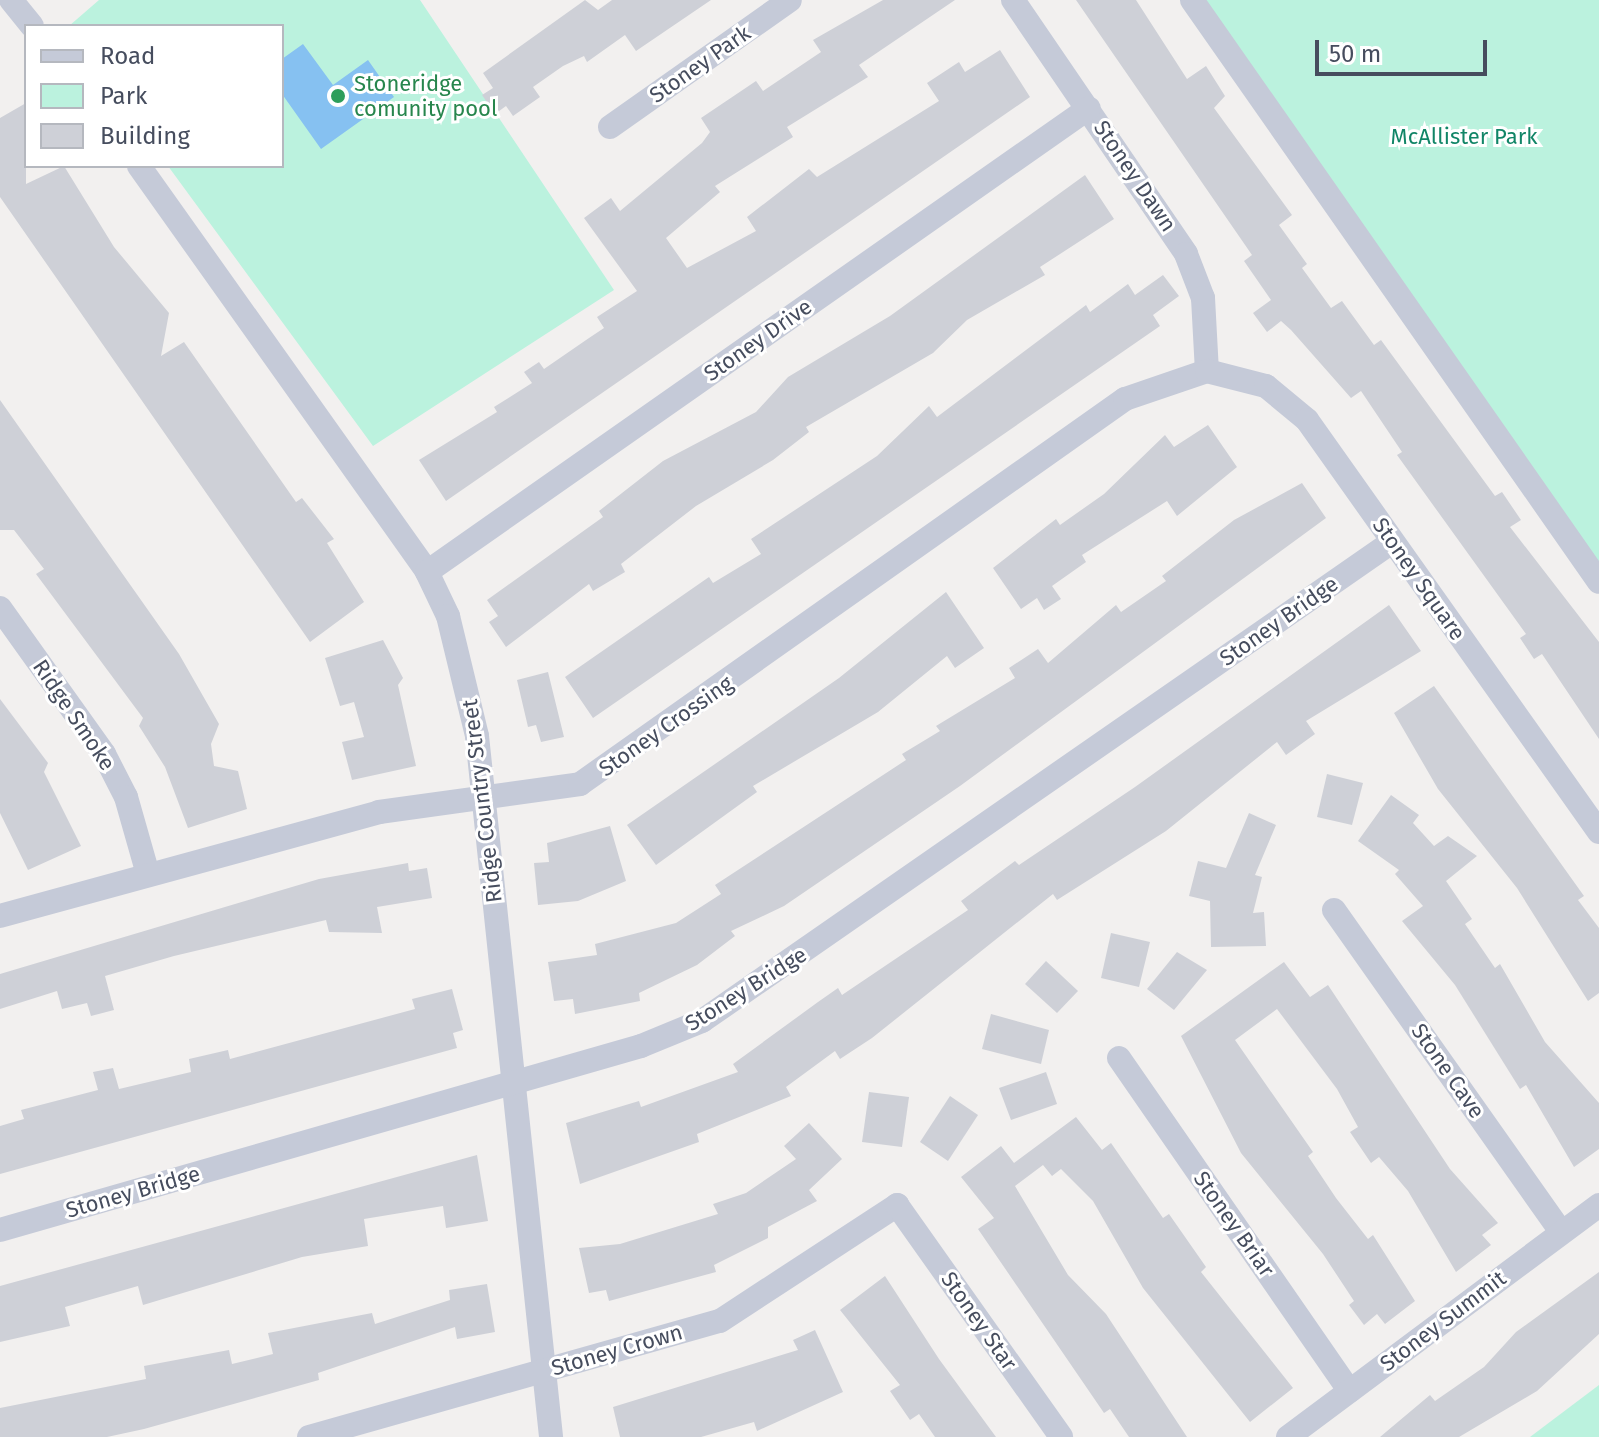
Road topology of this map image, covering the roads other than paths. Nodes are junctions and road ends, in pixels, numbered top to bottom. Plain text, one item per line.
1 (11, 0) edge
2 (790, 0) edge
3 (1013, 0) edge
4 (1192, 0) edge
5 (30, 24) edge
6 (1089, 108) junction
7 (610, 127) dead end
8 (140, 168) edge
9 (1207, 371) junction
10 (1392, 542) junction
11 (427, 572) junction
12 (1599, 582) edge
13 (0, 608) edge
14 (484, 800) junction
15 (1599, 832) edge
16 (148, 874) junction
17 (1334, 910) dead end
18 (0, 916) edge
19 (1119, 1058) dead end
20 (514, 1084) junction
21 (897, 1205) joint
22 (1599, 1205) edge
23 (0, 1230) edge
24 (1561, 1232) junction
25 (544, 1370) junction
26 (1350, 1391) junction
27 (309, 1437) edge
28 (551, 1437) edge
29 (1061, 1437) edge
30 (1288, 1437) edge

1 - 5 street
2 - 7 street, Stoney Park
3 - 6 street, Stoney Dawn
4 - 12 street
6 - 9 street, Stoney Dawn
6 - 11 street, Stoney Drive
8 - 11 street, Ridge Country Street
9 - 10 street, Stoney Square
9 - 14 street, Stoney Crossing
10 - 15 street, Stoney Square
10 - 20 street, Stoney Bridge
11 - 14 street, Ridge Country Street
13 - 16 street, Ridge Smoke
14 - 16 street, Stoney Crossing
14 - 20 street, Ridge Country Street
16 - 18 street, Stoney Crossing
17 - 24 street, Stone Cave
19 - 26 street, Stoney Briar
20 - 23 street, Stoney Bridge
20 - 25 street, Ridge Country Street
21 - 25 street, Stoney Crown
21 - 29 street, Stoney Star
22 - 24 street, Stoney Summit
24 - 26 street, Stoney Summit
25 - 27 street, Stoney Crown
25 - 28 street, Ridge Country Street
26 - 30 street, Stoney Summit

